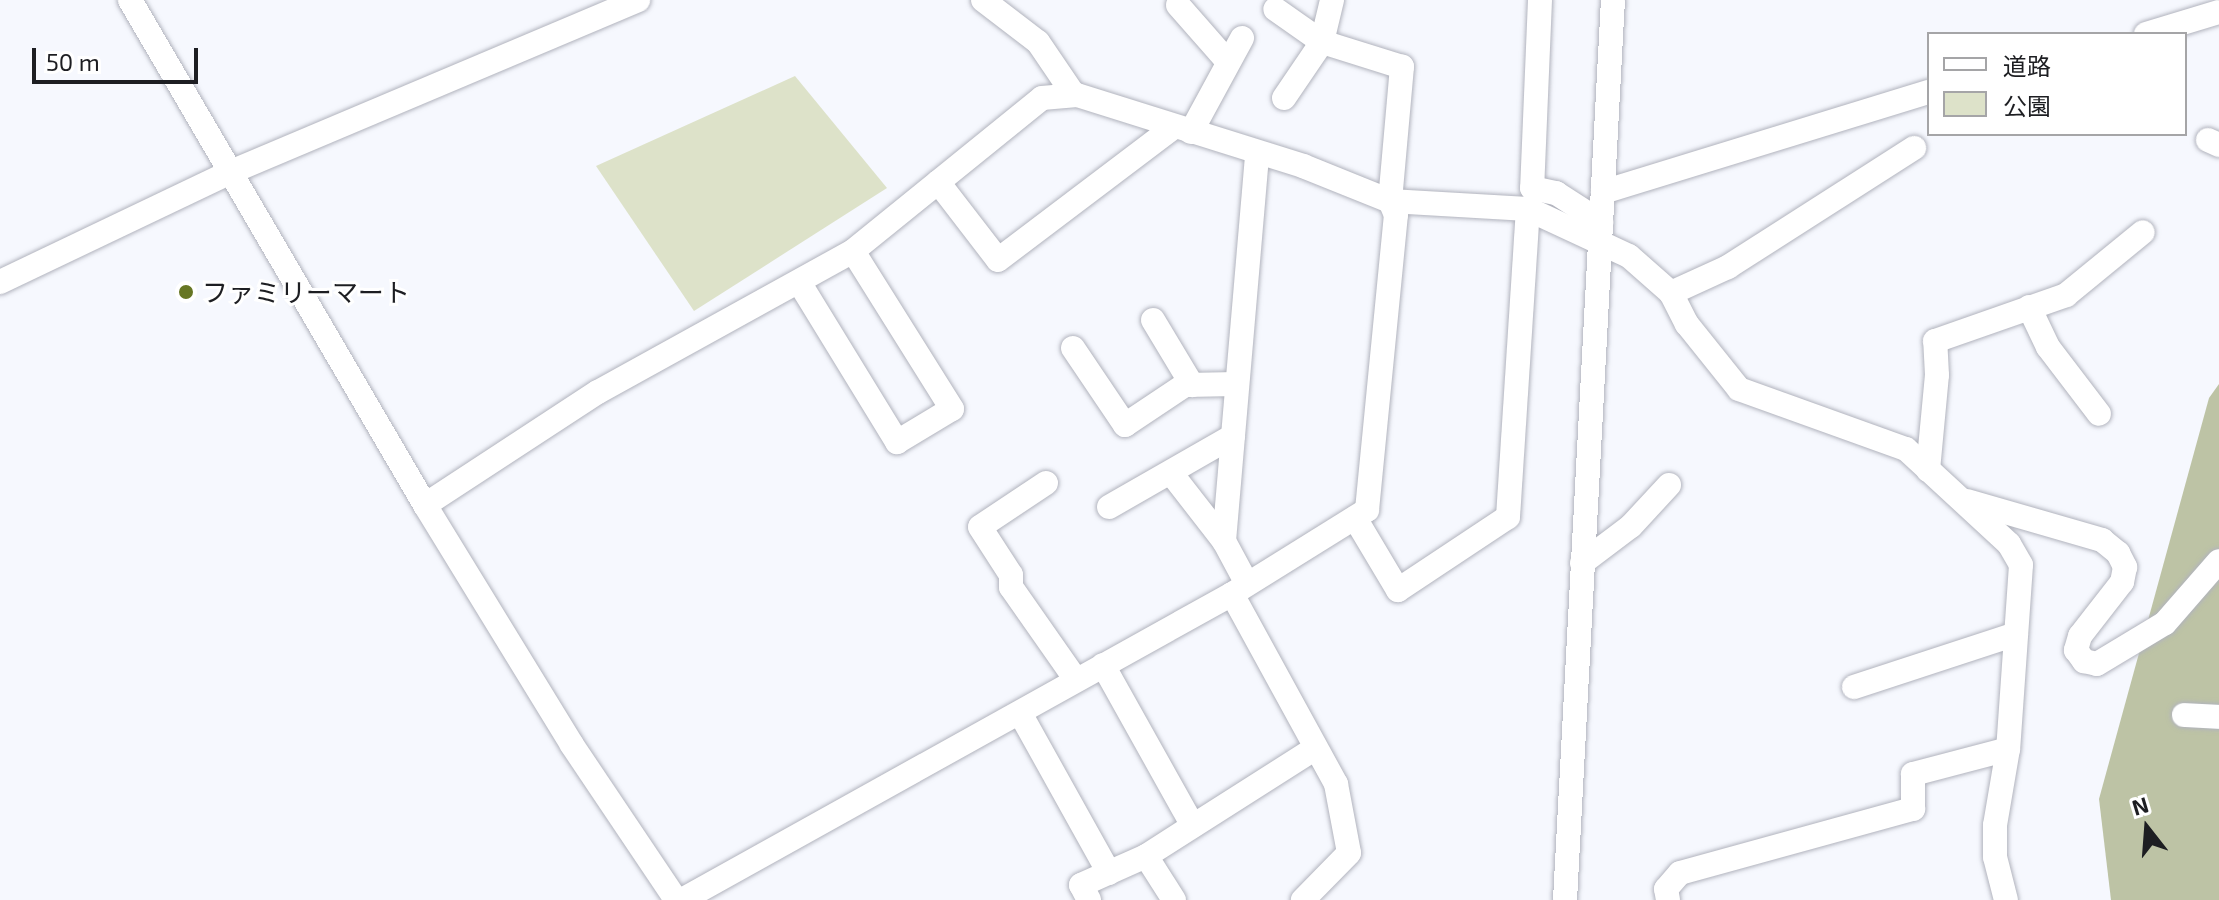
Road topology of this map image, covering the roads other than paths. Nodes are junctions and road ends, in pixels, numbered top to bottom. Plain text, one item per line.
1 (130, 0) edge
2 (638, 0) edge
3 (983, 0) edge
4 (1332, 0) edge
5 (1540, 0) edge
6 (1613, 0) edge
7 (1178, 5) dead end
8 (1275, 9) dead end
9 (2219, 12) edge
10 (2153, 32) edge
11 (1242, 38) dead end
12 (1322, 42) junction
13 (1228, 62) junction
14 (1927, 93) edge
15 (1074, 95) junction
16 (1284, 98) dead end
17 (1182, 130) junction
18 (1914, 148) dead end
19 (1257, 153) junction
20 (231, 172) junction
21 (938, 182) junction
22 (1603, 192) junction
23 (1390, 201) junction
24 (1528, 209) junction
25 (1601, 232) junction
26 (2143, 232) dead end
27 (853, 251) junction
28 (0, 282) edge
29 (799, 282) junction
30 (1671, 293) junction
31 (2029, 307) junction
32 (1153, 320) dead end
33 (1073, 348) dead end
34 (1237, 384) junction
35 (1192, 385) junction
36 (2099, 414) dead end
37 (1233, 436) junction
38 (1928, 470) junction
39 (1171, 473) junction
40 (1046, 483) dead end
41 (1669, 485) dead end
42 (1961, 499) junction
43 (425, 505) junction
44 (1109, 507) dead end
45 (1355, 518) junction
46 (1224, 541) junction
47 (2219, 561) edge
48 (1582, 563) junction
49 (1239, 588) junction
50 (2016, 634) junction
51 (1103, 665) junction
52 (1076, 680) junction
53 (1854, 687) dead end
54 (1020, 713) junction
55 (2184, 715) dead end
56 (2219, 717) edge
57 (1314, 749) junction
58 (2008, 749) junction
59 (1193, 826) junction
60 (1146, 856) junction
61 (1109, 873) junction
62 (676, 900) edge
63 (682, 900) edge
64 (1089, 900) edge
65 (1174, 900) edge
66 (1303, 900) edge
67 (1565, 900) edge
68 (1668, 900) edge
69 (2006, 900) edge

1 - 20 street
2 - 20 street
3 - 15 street
4 - 12 street
5 - 25 street
6 - 22 street
7 - 13 street
8 - 12 street
9 - 10 street
11 - 13 street
12 - 16 street
12 - 23 street
13 - 17 street
14 - 22 street
15 - 17 street
15 - 21 street
17 - 19 street
17 - 21 street
18 - 30 street
19 - 23 street
19 - 34 street
20 - 28 street
20 - 43 street
21 - 27 street
22 - 25 street
23 - 24 street
23 - 45 street
24 - 25 street
24 - 45 street
25 - 30 street
25 - 48 street
26 - 31 street
27 - 29 street
27 - 29 street
29 - 43 street
30 - 38 street
31 - 36 street
31 - 38 street
32 - 35 street
33 - 35 street
34 - 35 street
34 - 37 street
37 - 39 street
37 - 46 street
38 - 42 street
39 - 44 street
39 - 46 street
40 - 52 street
41 - 48 street
42 - 47 street
42 - 50 street
43 - 62 street
45 - 49 street
46 - 49 street
48 - 67 street
49 - 51 street
49 - 57 street
50 - 53 street
50 - 58 street
51 - 52 street
51 - 59 street
52 - 54 street
54 - 61 street
54 - 63 street
55 - 56 street
57 - 59 street
57 - 66 street
58 - 68 street
58 - 69 street
59 - 60 street
60 - 61 street
60 - 65 street
61 - 64 street

